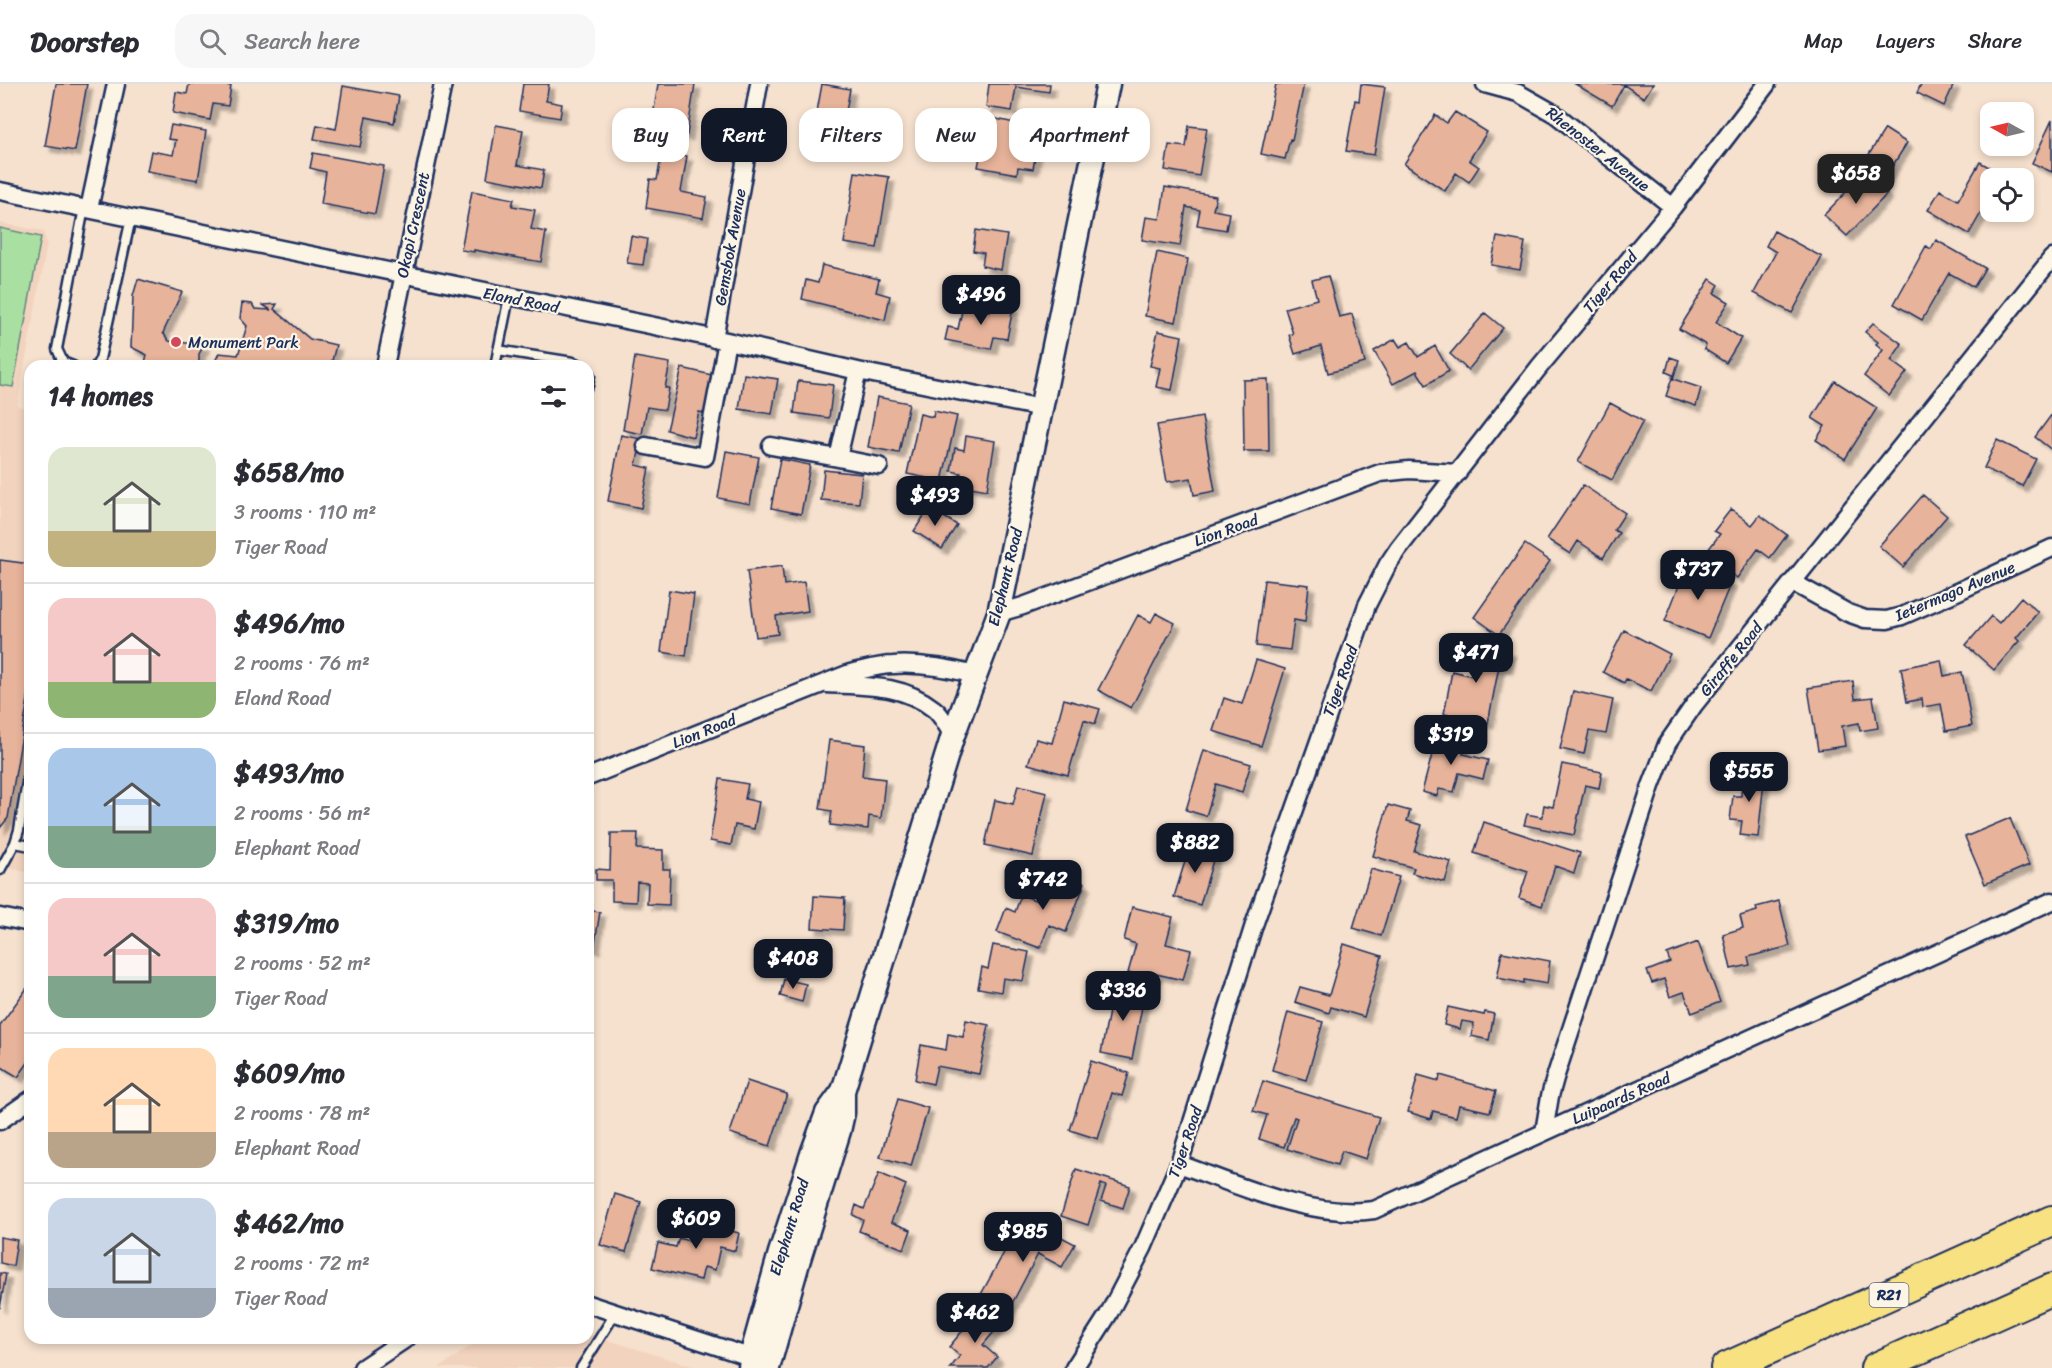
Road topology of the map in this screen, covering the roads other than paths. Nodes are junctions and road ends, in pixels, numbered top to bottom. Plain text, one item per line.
1 (117, 84) edge
2 (443, 84) edge
3 (759, 84) edge
4 (1108, 84) edge
5 (1485, 84) edge
6 (1767, 84) edge
7 (0, 191) edge
8 (1673, 207) junction
9 (86, 208) junction
10 (131, 218) junction
11 (2052, 258) edge
12 (403, 276) junction
13 (509, 297) junction
14 (721, 340) junction
15 (498, 350) junction
16 (62, 360) edge
17 (99, 360) edge
18 (386, 360) edge
19 (496, 360) edge
20 (560, 360) edge
21 (858, 371) junction
22 (1042, 408) junction
23 (646, 446) dead end
24 (771, 446) dead end
25 (838, 458) junction
26 (879, 466) dead end
27 (1458, 473) junction
28 (2052, 548) edge
29 (1792, 582) junction
30 (999, 613) junction
31 (975, 675) junction
32 (821, 684) junction
33 (953, 735) junction
34 (594, 775) edge
35 (24, 819) edge
36 (15, 843) junction
37 (24, 845) edge
38 (0, 870) edge
39 (2052, 901) edge
40 (0, 917) edge
41 (24, 922) edge
42 (24, 1105) edge
43 (0, 1121) edge
44 (1544, 1132) junction
45 (1179, 1164) junction
46 (2052, 1221) edge
47 (2052, 1289) edge
48 (594, 1306) edge
49 (616, 1312) junction
50 (398, 1344) edge
51 (759, 1364) edge
52 (362, 1368) edge
53 (581, 1368) edge
54 (1074, 1368) edge
55 (1725, 1368) edge
56 (1876, 1368) edge

1 - 9 street
2 - 12 street, Okapi Crescent
3 - 14 street, Gemsbok Avenue
4 - 22 street, Elephant Road
5 - 8 street, Rhenoster Avenue
6 - 8 street, Tiger Road
7 - 9 street, Eland Road
8 - 27 street, Tiger Road
9 - 10 street, Eland Road
9 - 16 lane
10 - 12 street, Eland Road
10 - 17 lane
11 - 29 street, Giraffe Road
12 - 13 street, Eland Road
12 - 18 street, Okapi Crescent
13 - 14 street, Eland Road
13 - 15 lane
14 - 21 street, Eland Road
14 - 23 street, Gemsbok Avenue
15 - 19 lane
15 - 20 lane
21 - 22 street, Eland Road
21 - 25 street
22 - 30 street, Elephant Road
24 - 25 street
25 - 26 street
27 - 30 street, Lion Road
27 - 45 street, Tiger Road
28 - 29 street, Ietermago Avenue
29 - 44 street, Giraffe Road
30 - 31 street, Elephant Road
31 - 32 street, Lion Road
31 - 33 street, Elephant Road
32 - 33 street, Lion Road
32 - 34 street, Lion Road
33 - 51 street, Elephant Road
35 - 36 lane
36 - 37 lane
36 - 38 lane
39 - 44 street, Luipaards Road
40 - 41 street
42 - 43 street
44 - 45 street, Luipaards Road
45 - 54 street, Tiger Road
46 - 55 highway, R21
47 - 56 highway
48 - 49 street
49 - 51 street
49 - 53 lane
50 - 52 street

